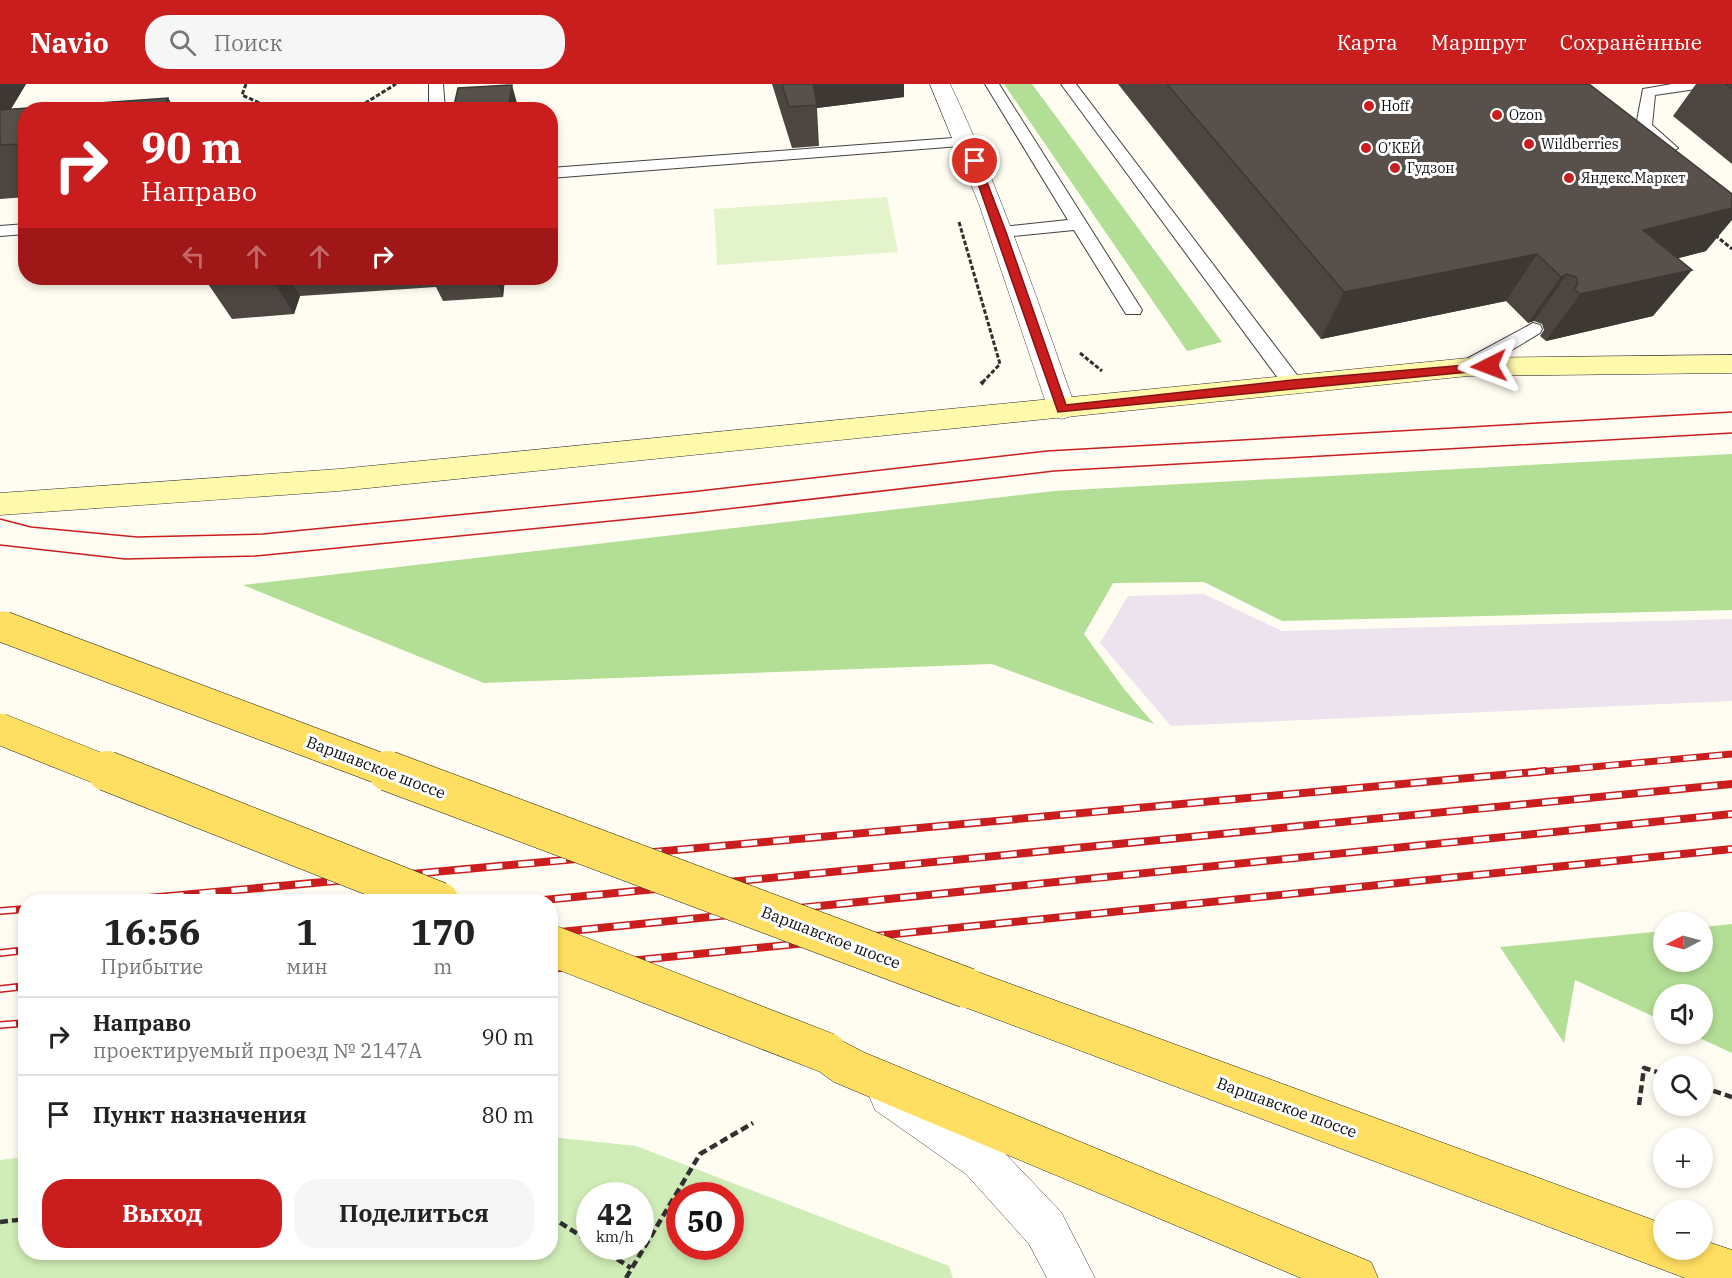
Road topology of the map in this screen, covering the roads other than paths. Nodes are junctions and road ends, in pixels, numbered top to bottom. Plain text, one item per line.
1 (436, 84) edge
2 (940, 84) edge
3 (992, 84) edge
4 (1068, 84) edge
5 (1702, 84) edge
6 (437, 102) edge
7 (967, 141) junction
8 (1679, 156) edge
9 (558, 172) edge
10 (1079, 224) junction
11 (18, 230) edge
12 (0, 231) edge
13 (1002, 232) junction
14 (1133, 310) dead end
15 (1533, 329) dead end
16 (1732, 364) edge
17 (1468, 367) junction
18 (1293, 384) junction
19 (1062, 409) junction
20 (0, 504) edge
21 (2, 626) edge
22 (0, 729) edge
23 (420, 894) edge
24 (558, 948) edge
25 (838, 1060) junction
26 (1653, 1243) edge
27 (1697, 1260) edge
28 (1732, 1273) edge
29 (1072, 1278) edge
30 (1355, 1278) edge

1 - 6 lane
2 - 7 street
3 - 10 lane
4 - 18 lane
5 - 8 lane
7 - 9 lane
7 - 13 street
10 - 13 lane
10 - 14 lane
11 - 12 lane
13 - 19 street
15 - 17 lane
16 - 17 main road
17 - 18 main road
18 - 19 main road
19 - 20 main road
21 - 26 main road, Варшавское шоссе, bridge
22 - 23 main road, bridge
24 - 25 main road, bridge
25 - 29 street
25 - 30 main road
27 - 28 main road

